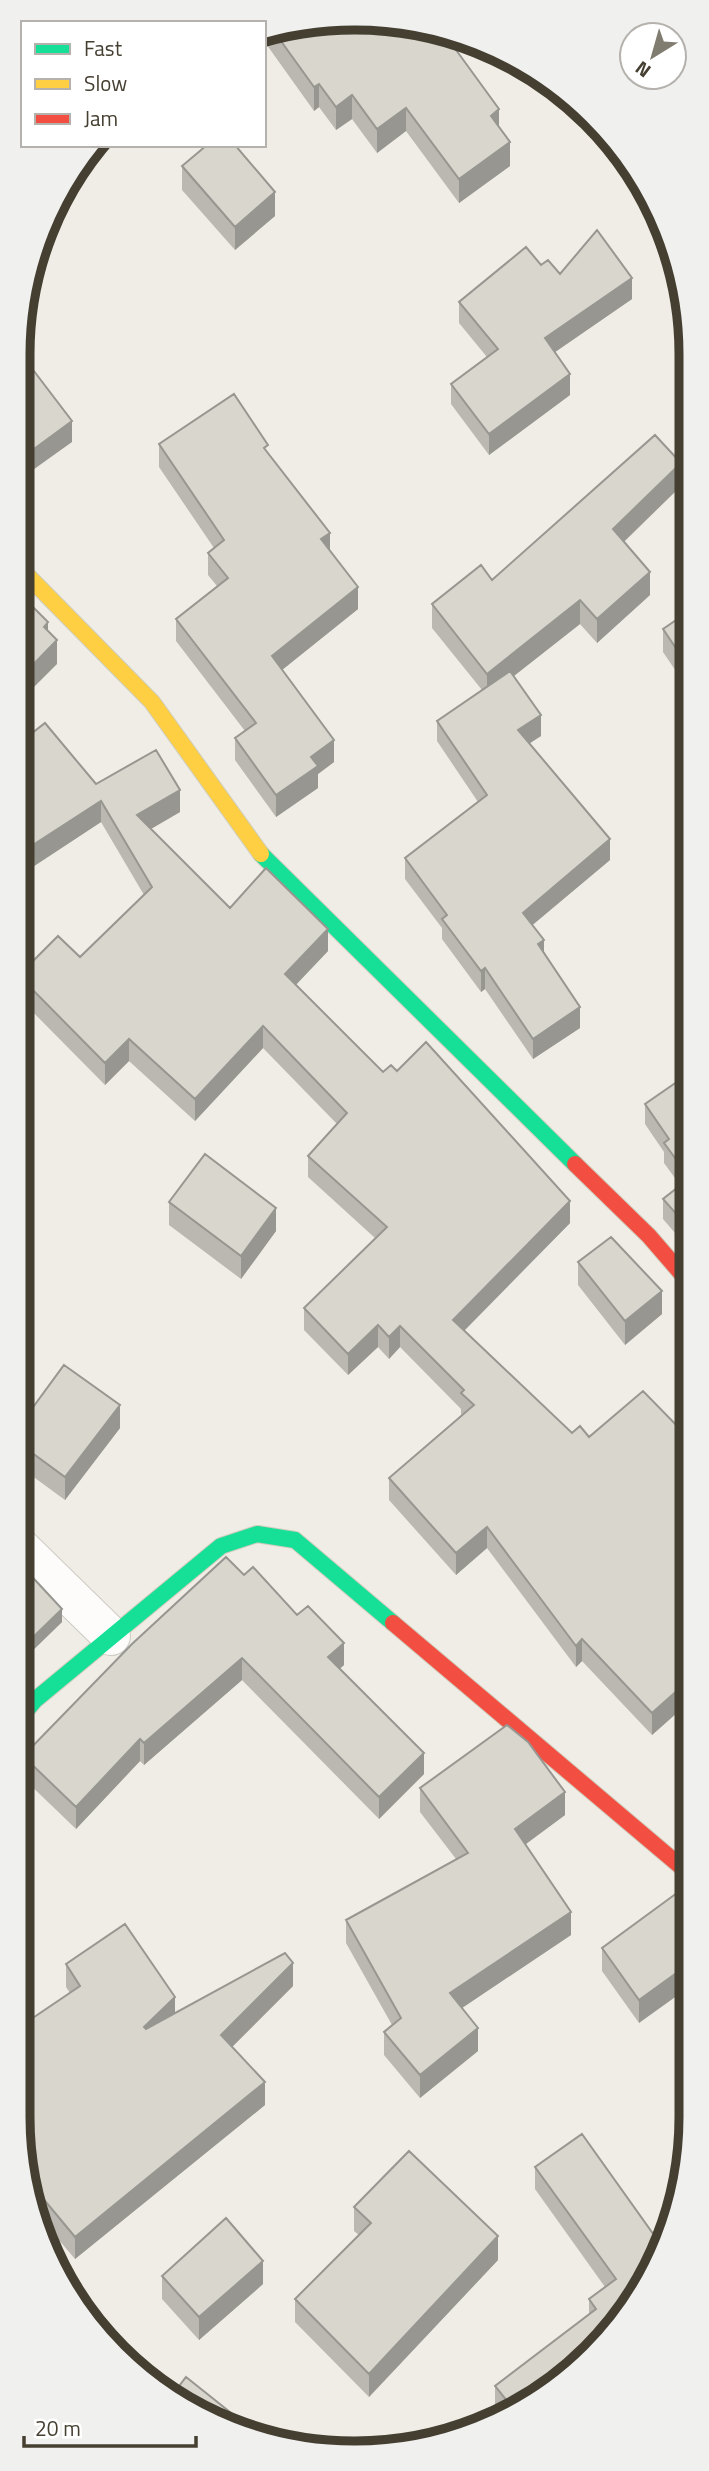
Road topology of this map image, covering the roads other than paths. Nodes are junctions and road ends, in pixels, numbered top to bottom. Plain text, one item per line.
1 (30, 578) edge
2 (679, 1271) edge
3 (30, 1557) edge
4 (111, 1636) junction
5 (30, 1706) edge
6 (679, 1865) edge

1 - 2 street
3 - 4 street
4 - 5 street
4 - 6 street

